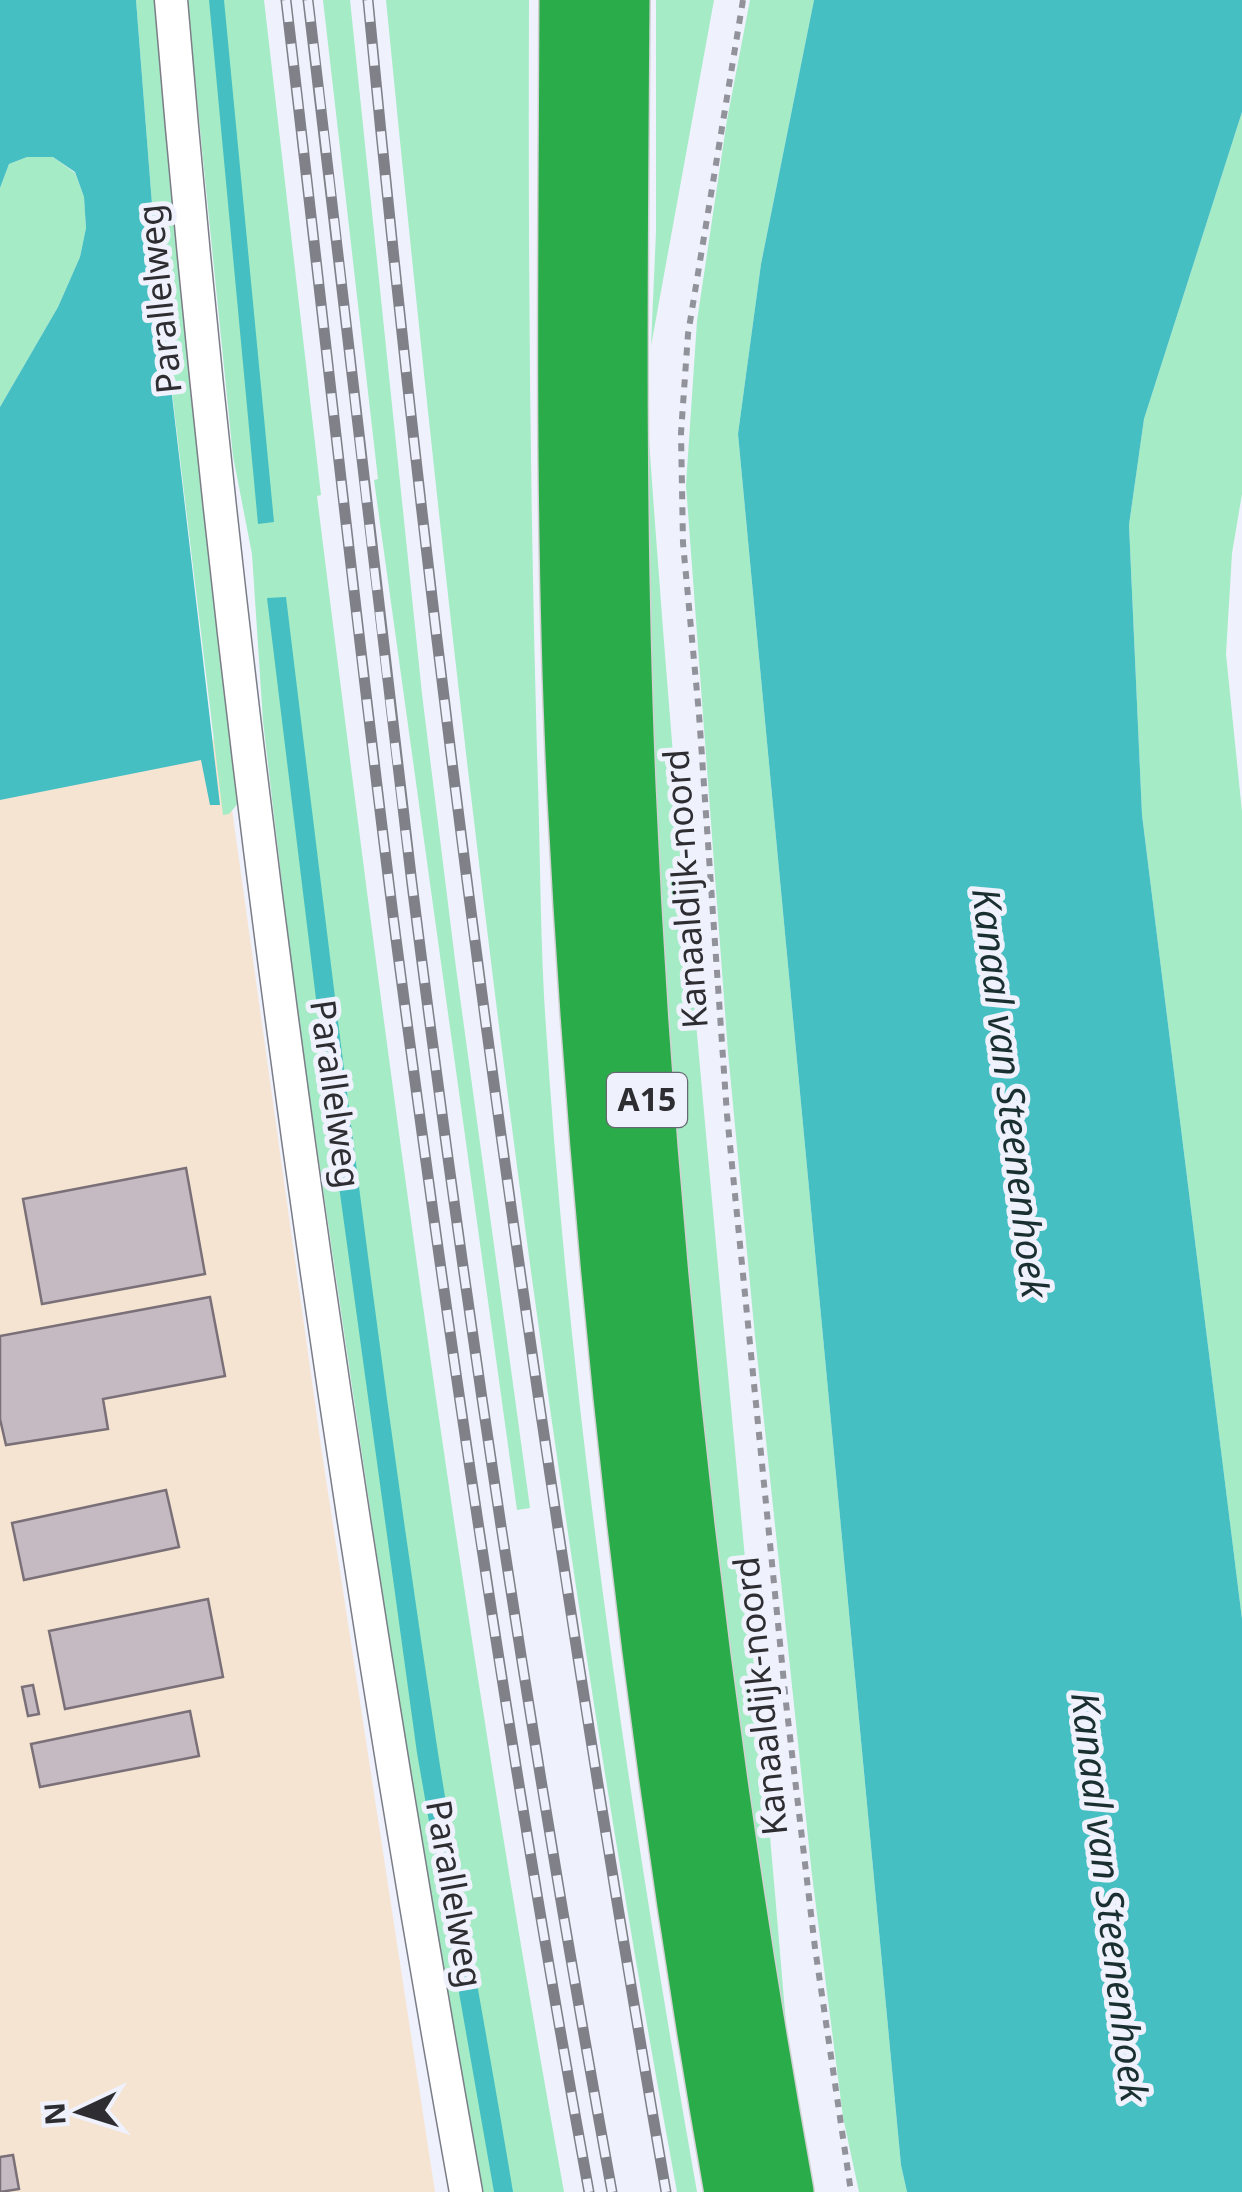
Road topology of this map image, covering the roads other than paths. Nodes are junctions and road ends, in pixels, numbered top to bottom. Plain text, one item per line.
1 (171, 0) edge
2 (568, 0) edge
3 (622, 0) edge
4 (466, 2192) edge
5 (732, 2192) edge
6 (786, 2192) edge

1 - 4 street, Parallelweg
2 - 5 highway, A15
3 - 6 highway, A15

